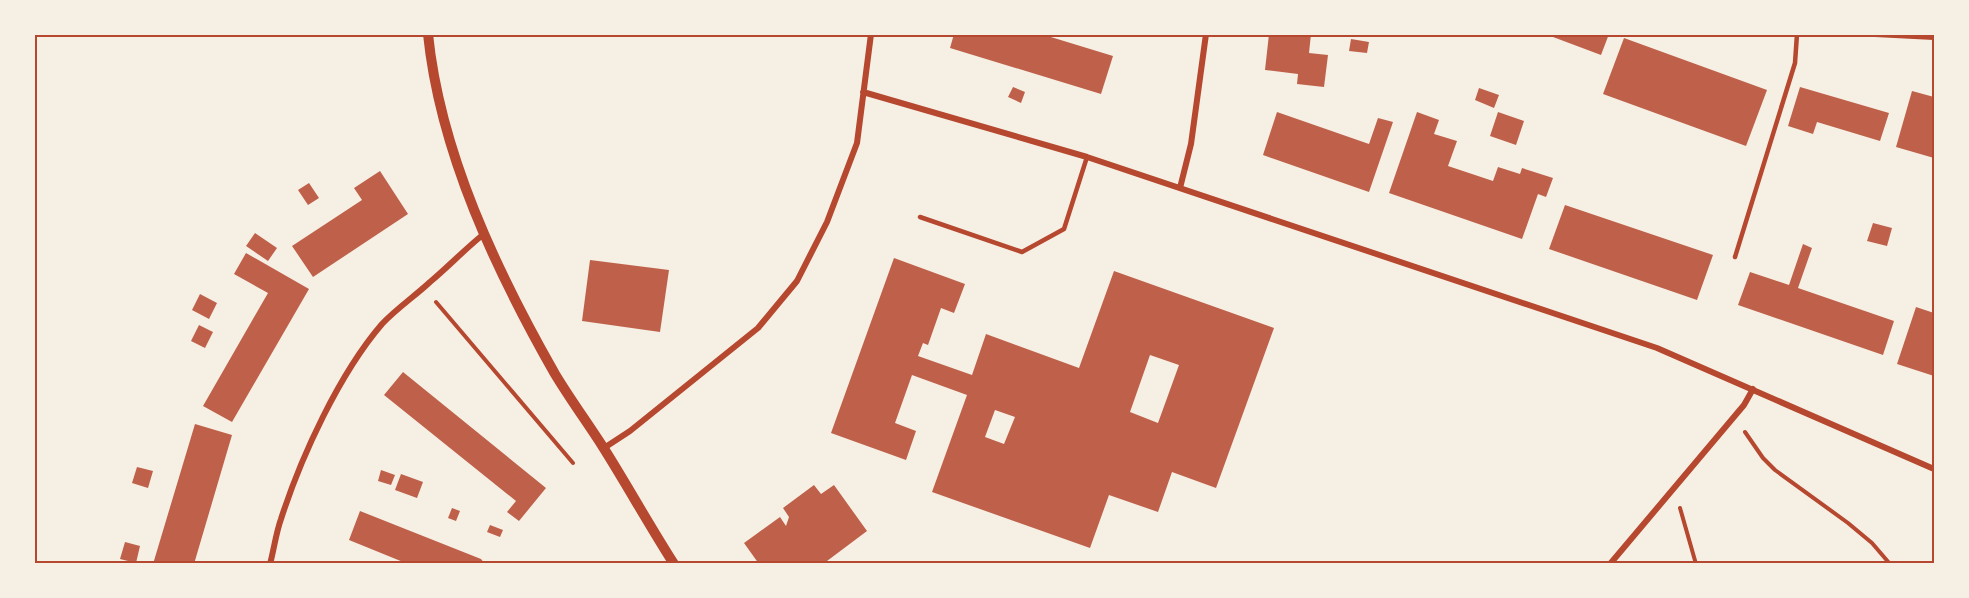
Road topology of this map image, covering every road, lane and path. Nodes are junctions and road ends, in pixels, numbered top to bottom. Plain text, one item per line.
1 (428, 34) edge
2 (871, 34) edge
3 (1206, 34) edge
4 (1797, 34) edge
5 (1875, 34) edge
6 (1935, 37) edge
7 (863, 92) junction
8 (1087, 157) junction
9 (1180, 188) junction
10 (920, 217) dead end
11 (486, 233) junction
12 (1735, 257) dead end
13 (424, 287) junction
14 (1753, 389) junction
15 (1735, 416) junction
16 (604, 448) junction
17 (573, 463) dead end
18 (1935, 469) edge
19 (1673, 488) junction
20 (270, 564) edge
21 (674, 564) edge
22 (1610, 564) edge
23 (1696, 564) edge
24 (1890, 564) edge

1 - 11 street
2 - 7 street
3 - 9 street
4 - 12 lane
5 - 6 street
7 - 8 street
7 - 16 street
8 - 9 street
8 - 10 lane
9 - 14 street
11 - 13 street
11 - 16 street
13 - 17 path
13 - 20 street
14 - 15 street
14 - 18 street
15 - 19 street
15 - 24 path
16 - 21 street
19 - 22 street
19 - 23 path

